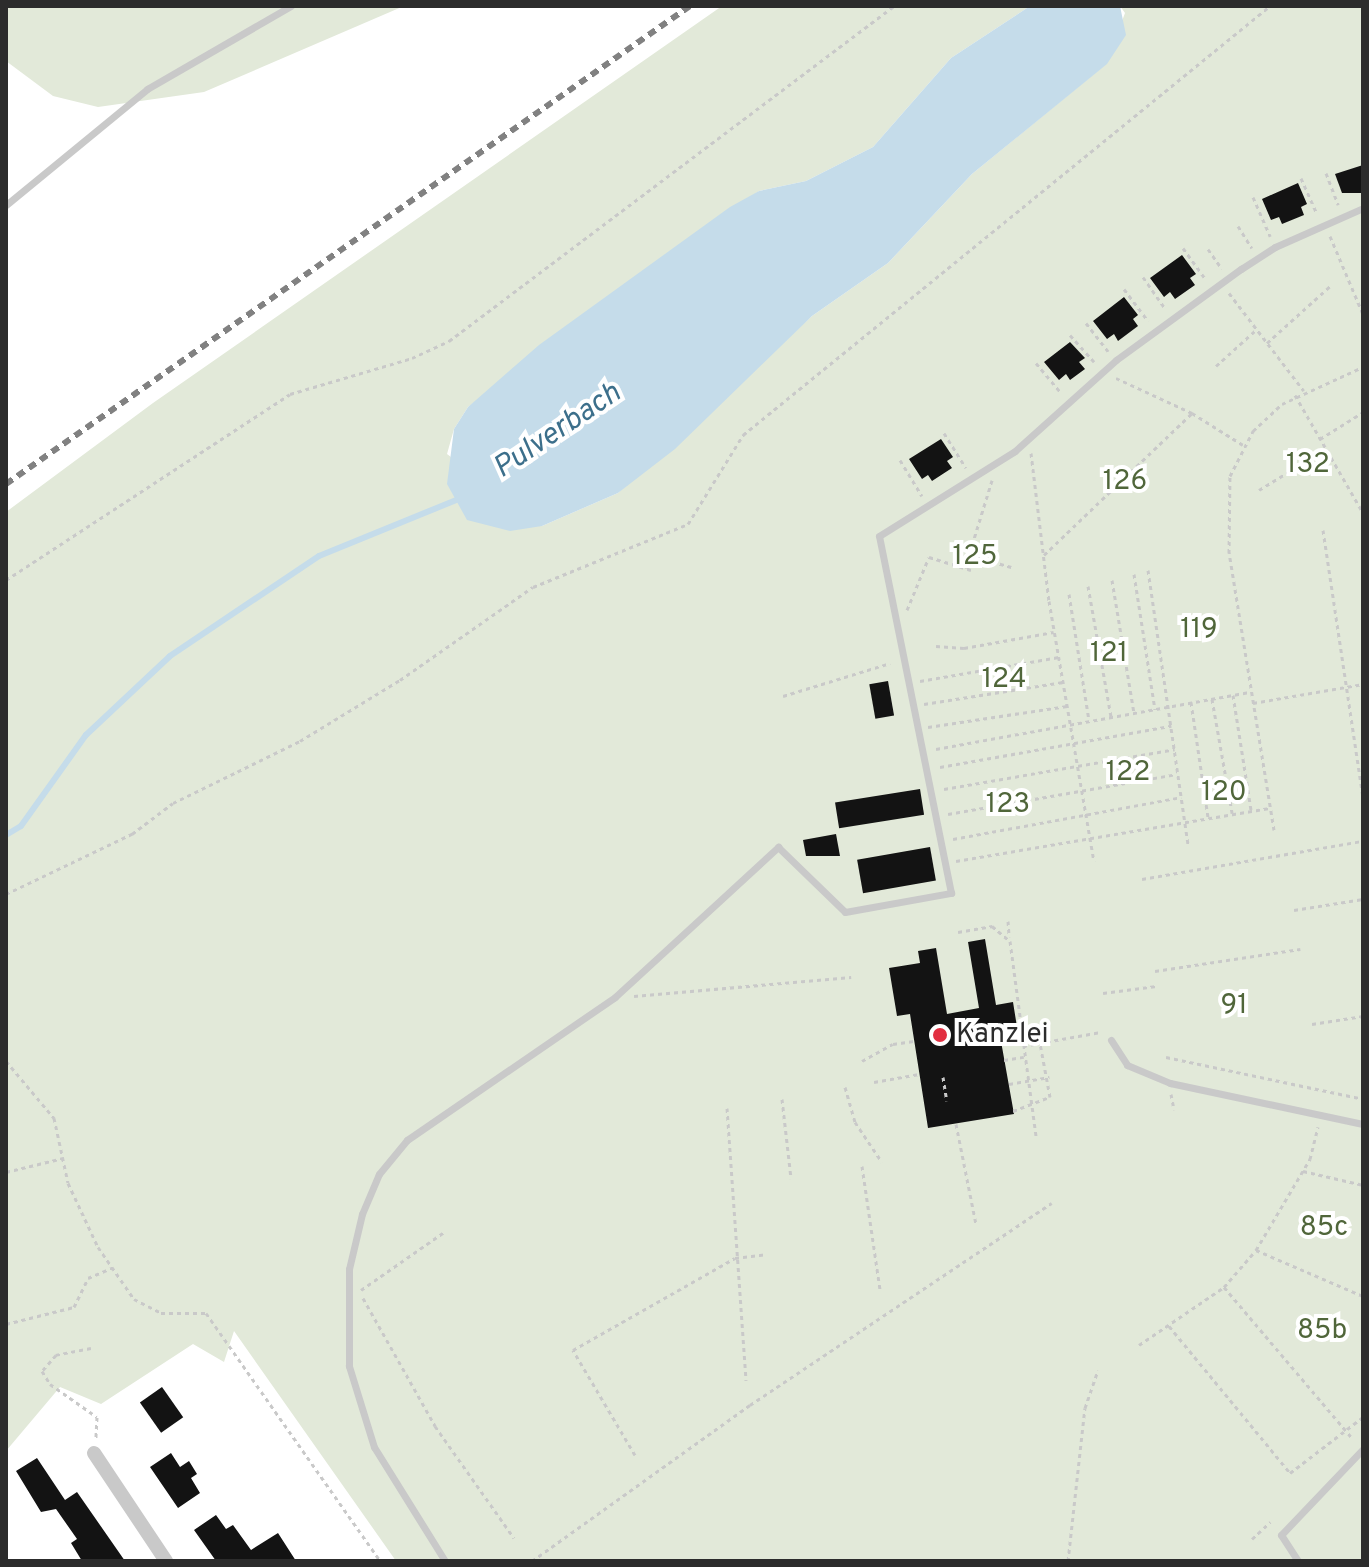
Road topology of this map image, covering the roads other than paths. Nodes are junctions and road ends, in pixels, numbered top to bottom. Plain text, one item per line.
1 (291, 6) edge
2 (6, 205) edge
3 (1363, 208) edge
4 (1111, 1040) dead end
5 (1363, 1124) edge
6 (1362, 1449) edge
7 (94, 1453) road end
8 (166, 1561) edge
9 (445, 1561) edge
10 (1298, 1561) edge

1 - 2 lane
3 - 9 lane
4 - 5 lane
6 - 10 lane
7 - 8 street

